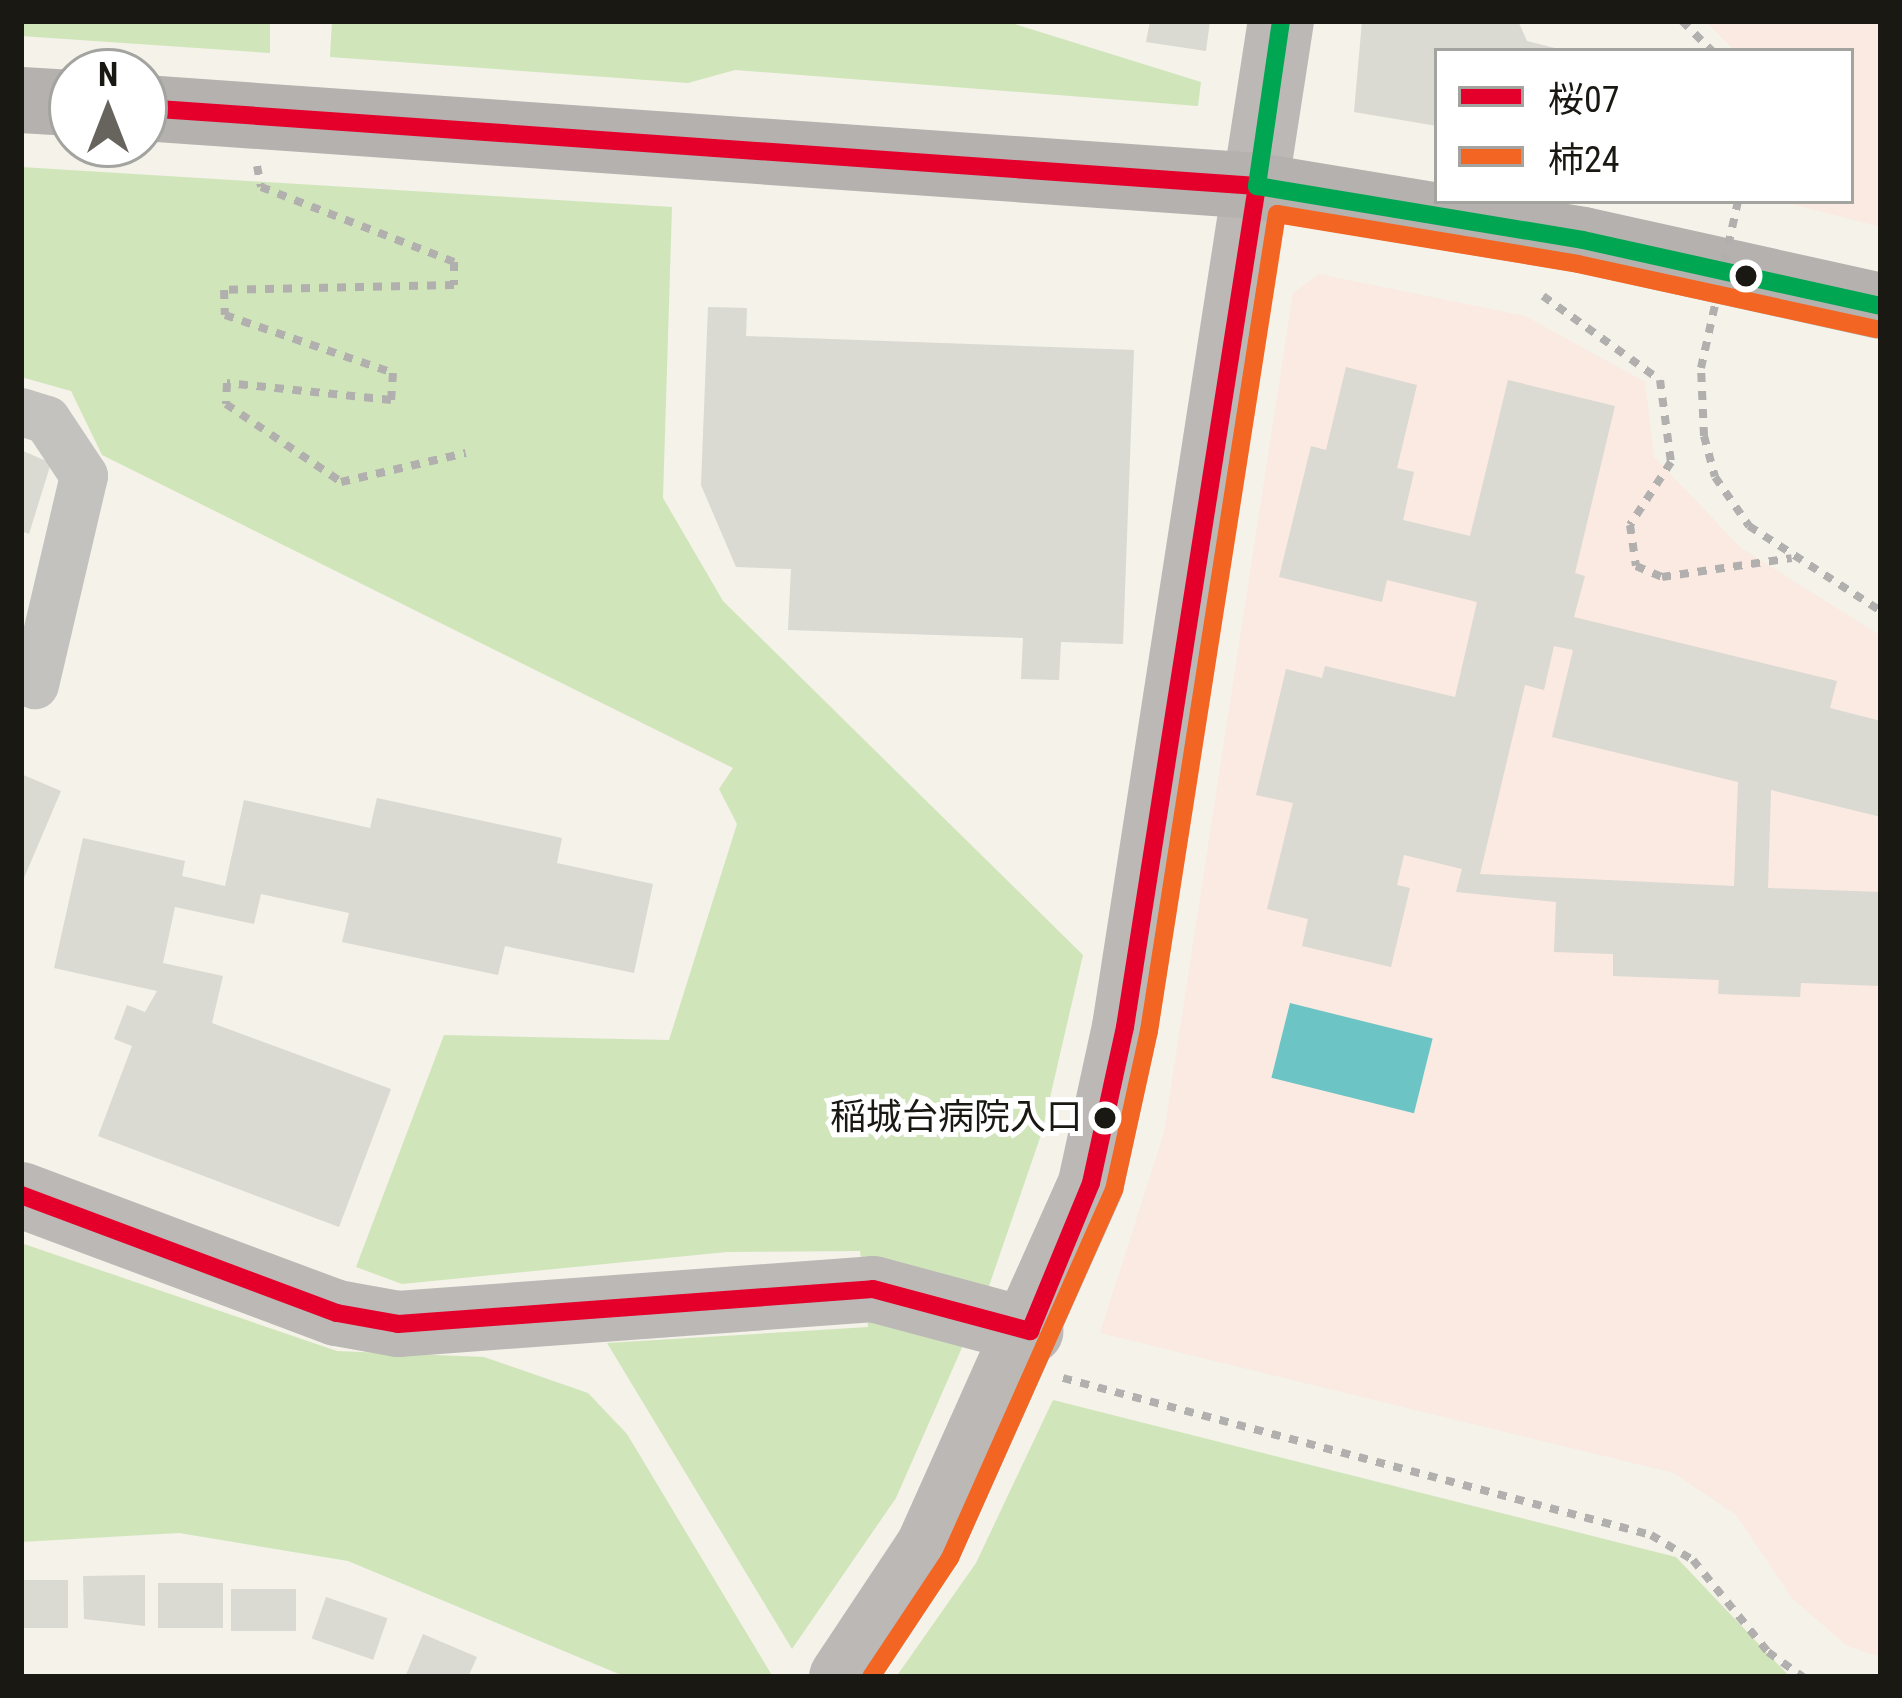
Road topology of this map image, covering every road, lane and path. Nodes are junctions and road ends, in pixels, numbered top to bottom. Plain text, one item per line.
1 (1282, 21) edge
2 (1682, 21) edge
3 (1709, 48) edge
4 (168, 110) edge
5 (256, 164) dead end
6 (1257, 186) junction
7 (1737, 204) edge
8 (1543, 296) dead end
9 (1881, 307) edge
10 (21, 412) edge
11 (466, 453) dead end
12 (1792, 558) junction
13 (1881, 611) edge
14 (35, 685) dead end
15 (21, 1195) edge
16 (1047, 1354) junction
17 (842, 1677) edge
18 (1804, 1677) edge

1 - 6 main road
2 - 3 path
4 - 6 main road
5 - 11 path
6 - 9 main road
6 - 16 main road
7 - 12 path, bridge
8 - 12 path
10 - 14 street
12 - 13 path
15 - 16 main road
16 - 17 main road
16 - 18 path

